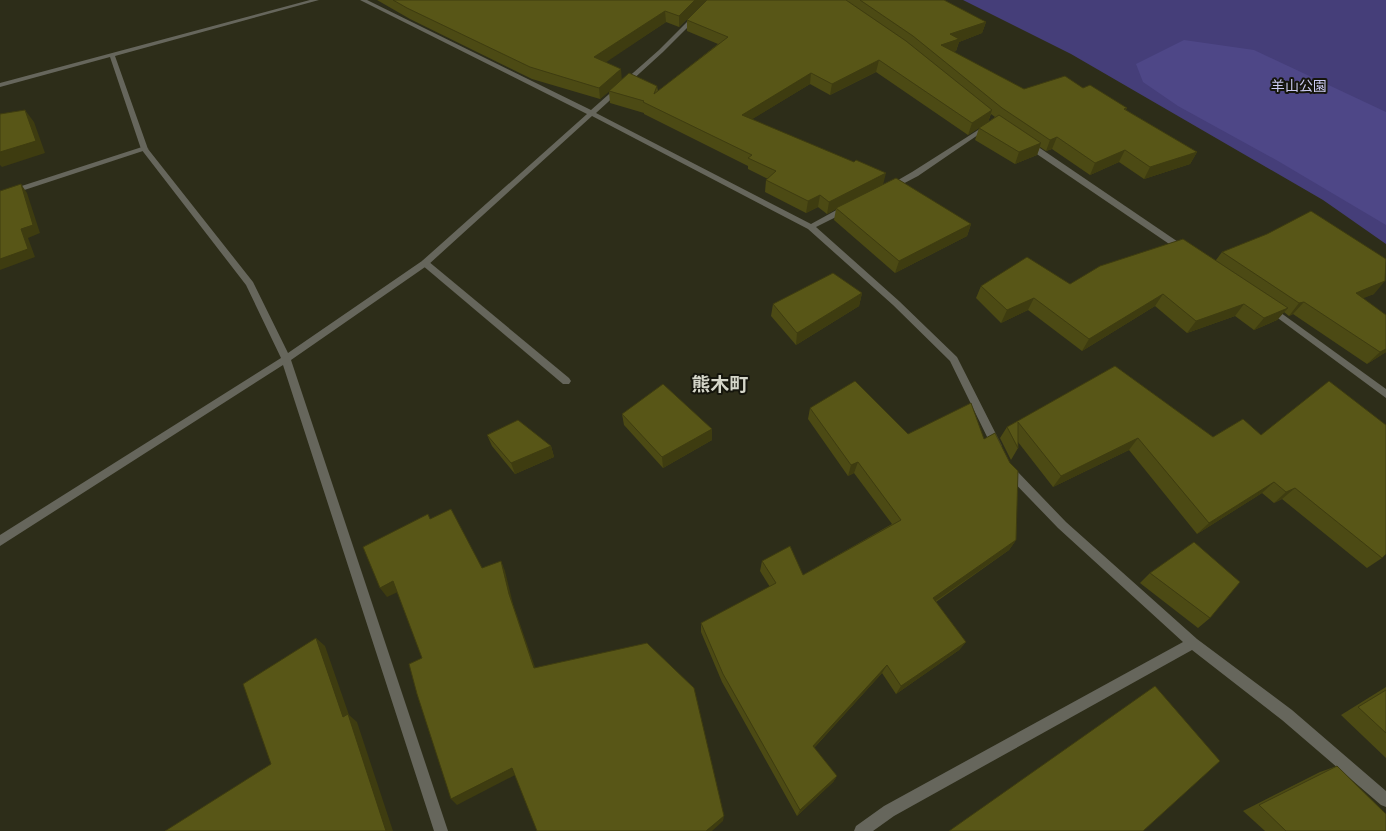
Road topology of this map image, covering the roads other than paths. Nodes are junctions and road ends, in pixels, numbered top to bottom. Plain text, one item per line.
1 (316, 0) edge
2 (363, 0) edge
3 (712, 0) edge
4 (112, 55) junction
5 (0, 85) edge
6 (591, 113) junction
7 (987, 116) edge
8 (1019, 139) edge
9 (145, 149) junction
10 (880, 192) edge
11 (0, 196) edge
12 (854, 205) edge
13 (810, 227) junction
14 (1192, 256) edge
15 (425, 263) junction
16 (1258, 300) edge
17 (286, 359) junction
18 (566, 381) dead end
19 (1386, 394) edge
20 (0, 541) edge
21 (1193, 644) junction
22 (1386, 800) edge
23 (441, 831) edge
24 (861, 831) edge

1 - 4 street
2 - 6 street
3 - 6 street
4 - 5 street
4 - 9 street
6 - 13 street
6 - 15 street
7 - 10 street
8 - 14 street
9 - 11 street
9 - 17 street
12 - 13 street
13 - 21 street
15 - 17 street
15 - 18 street
16 - 19 street
17 - 20 street
17 - 23 street
21 - 22 street
21 - 24 street

